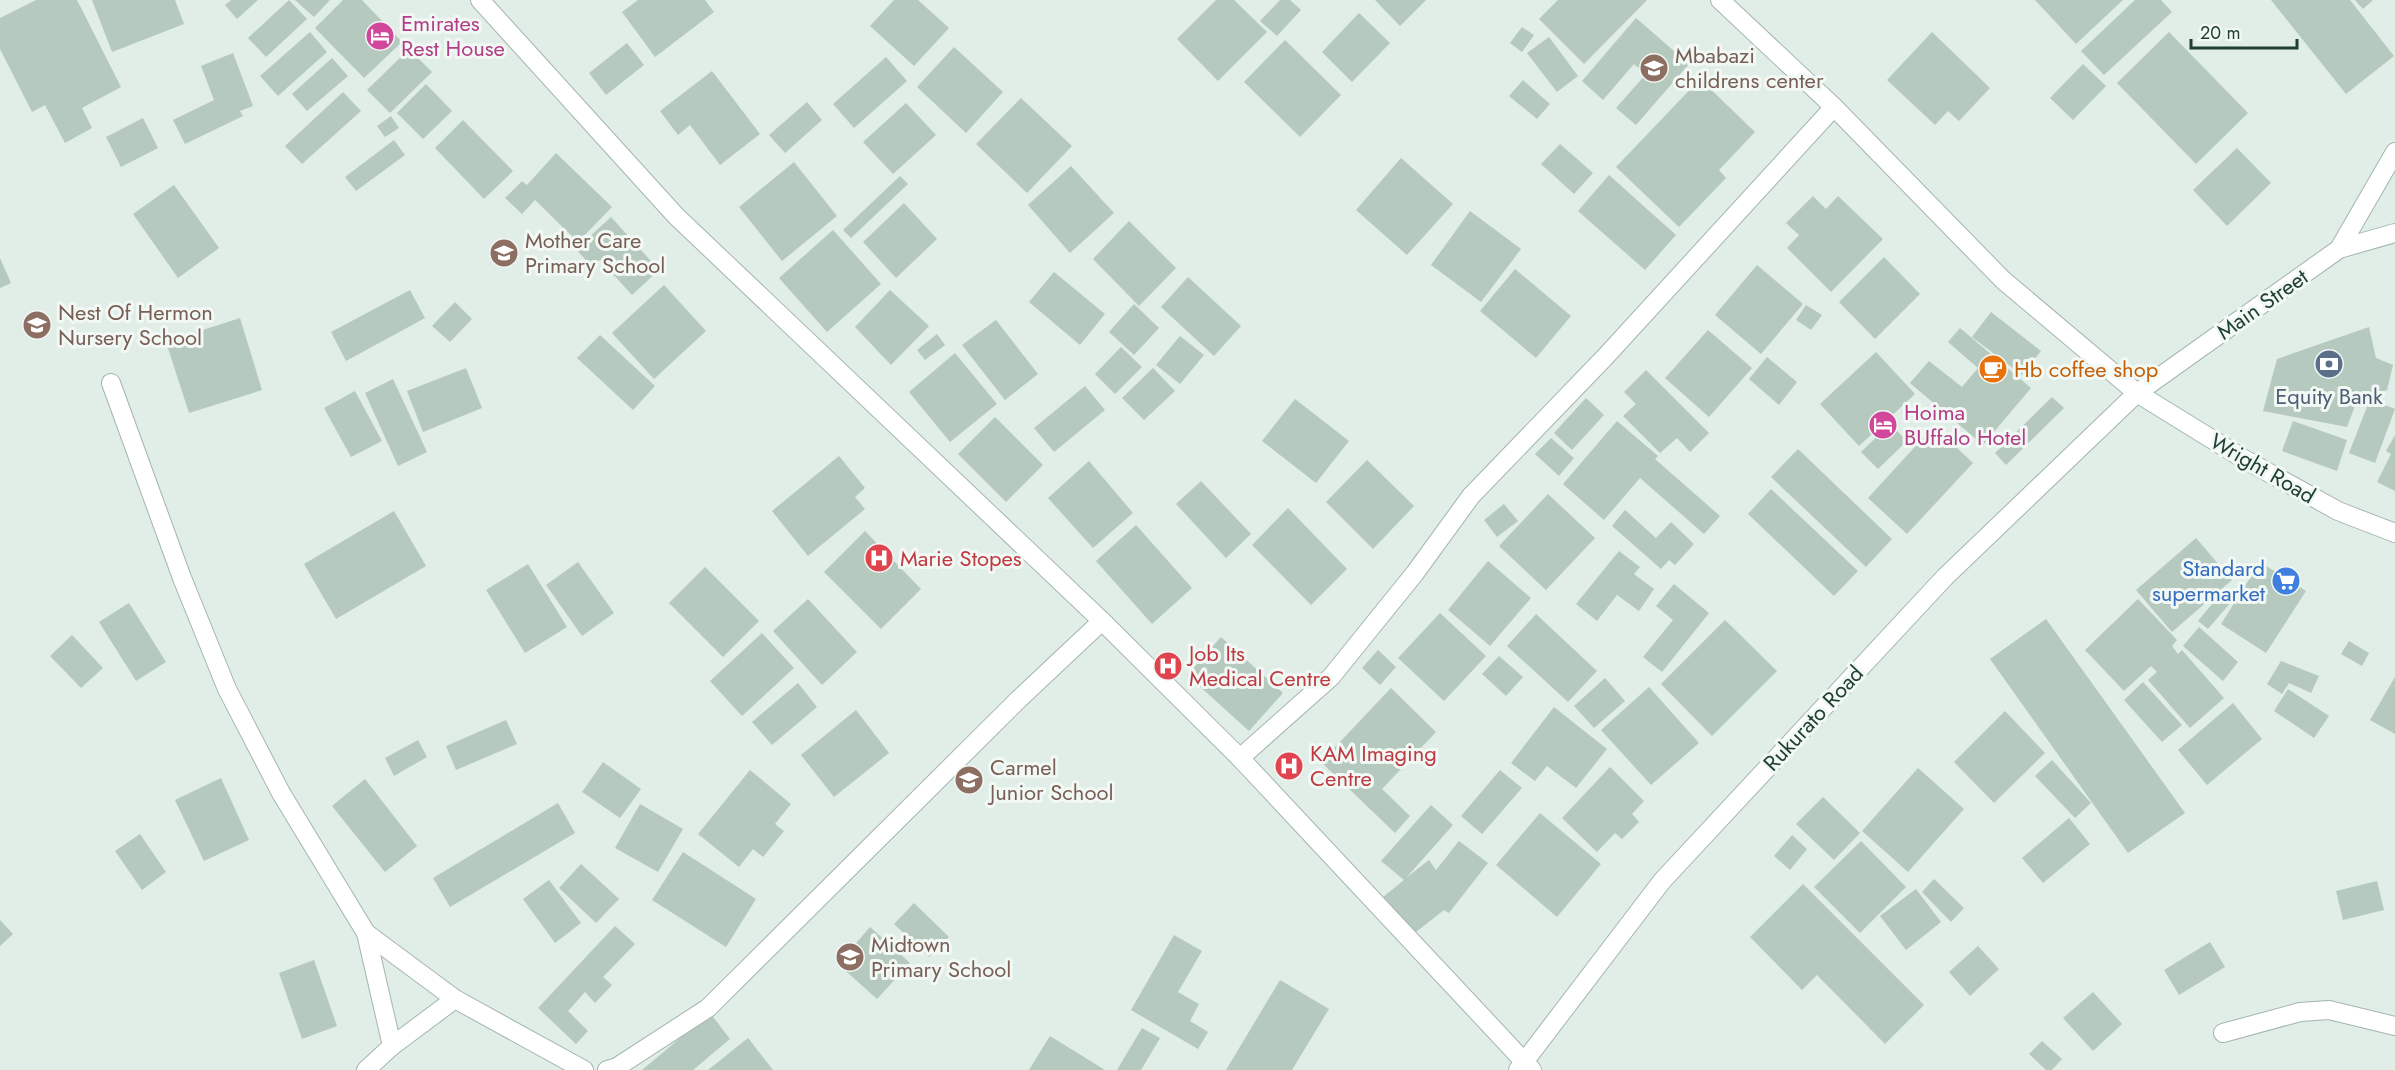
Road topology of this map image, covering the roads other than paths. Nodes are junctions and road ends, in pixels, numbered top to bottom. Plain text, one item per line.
1 (480, 0) edge
2 (1720, 0) edge
3 (1834, 107) junction
4 (2395, 152) edge
5 (2395, 233) edge
6 (2339, 249) junction
7 (111, 383) dead end
8 (2137, 393) junction
9 (2395, 533) edge
10 (1102, 621) junction
11 (1240, 758) junction
12 (366, 933) junction
13 (455, 999) junction
14 (2395, 1026) edge
15 (2223, 1034) dead end
16 (392, 1046) junction
17 (1524, 1067) edge
18 (366, 1070) edge
19 (584, 1070) edge
20 (608, 1070) edge

1 - 10 street
2 - 3 street, Wright Road
3 - 8 street, Wright Road
3 - 11 street
4 - 6 street
5 - 6 street, Main Street
6 - 8 street, Main Street
7 - 12 street
8 - 9 street, Wright Road
8 - 17 street, Rukurato Road
10 - 11 street
10 - 20 street
11 - 17 street
12 - 13 street
12 - 16 street
13 - 16 street
13 - 19 street
14 - 15 street
16 - 18 street

